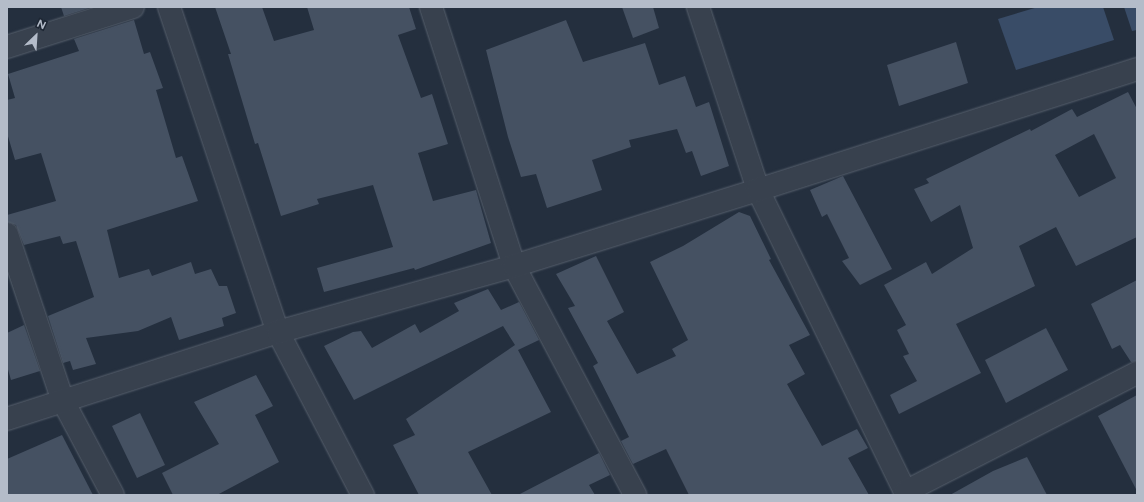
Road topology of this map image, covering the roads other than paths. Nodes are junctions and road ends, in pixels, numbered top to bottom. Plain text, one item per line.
1 (133, 7) edge
2 (169, 7) edge
3 (431, 7) edge
4 (698, 7) edge
5 (7, 47) edge
6 (1137, 69) edge
7 (758, 190) junction
8 (7, 234) edge
9 (514, 266) junction
10 (278, 332) junction
11 (1137, 373) edge
12 (63, 401) junction
13 (7, 419) edge
14 (904, 494) edge
15 (113, 495) edge
16 (363, 495) edge
17 (635, 495) edge

1 - 5 street
2 - 10 street
3 - 9 street
4 - 7 street
6 - 7 street
7 - 9 street
7 - 14 street
8 - 12 street
9 - 10 street
9 - 17 street
10 - 12 street
10 - 16 street
11 - 14 street
12 - 13 street
12 - 15 street

